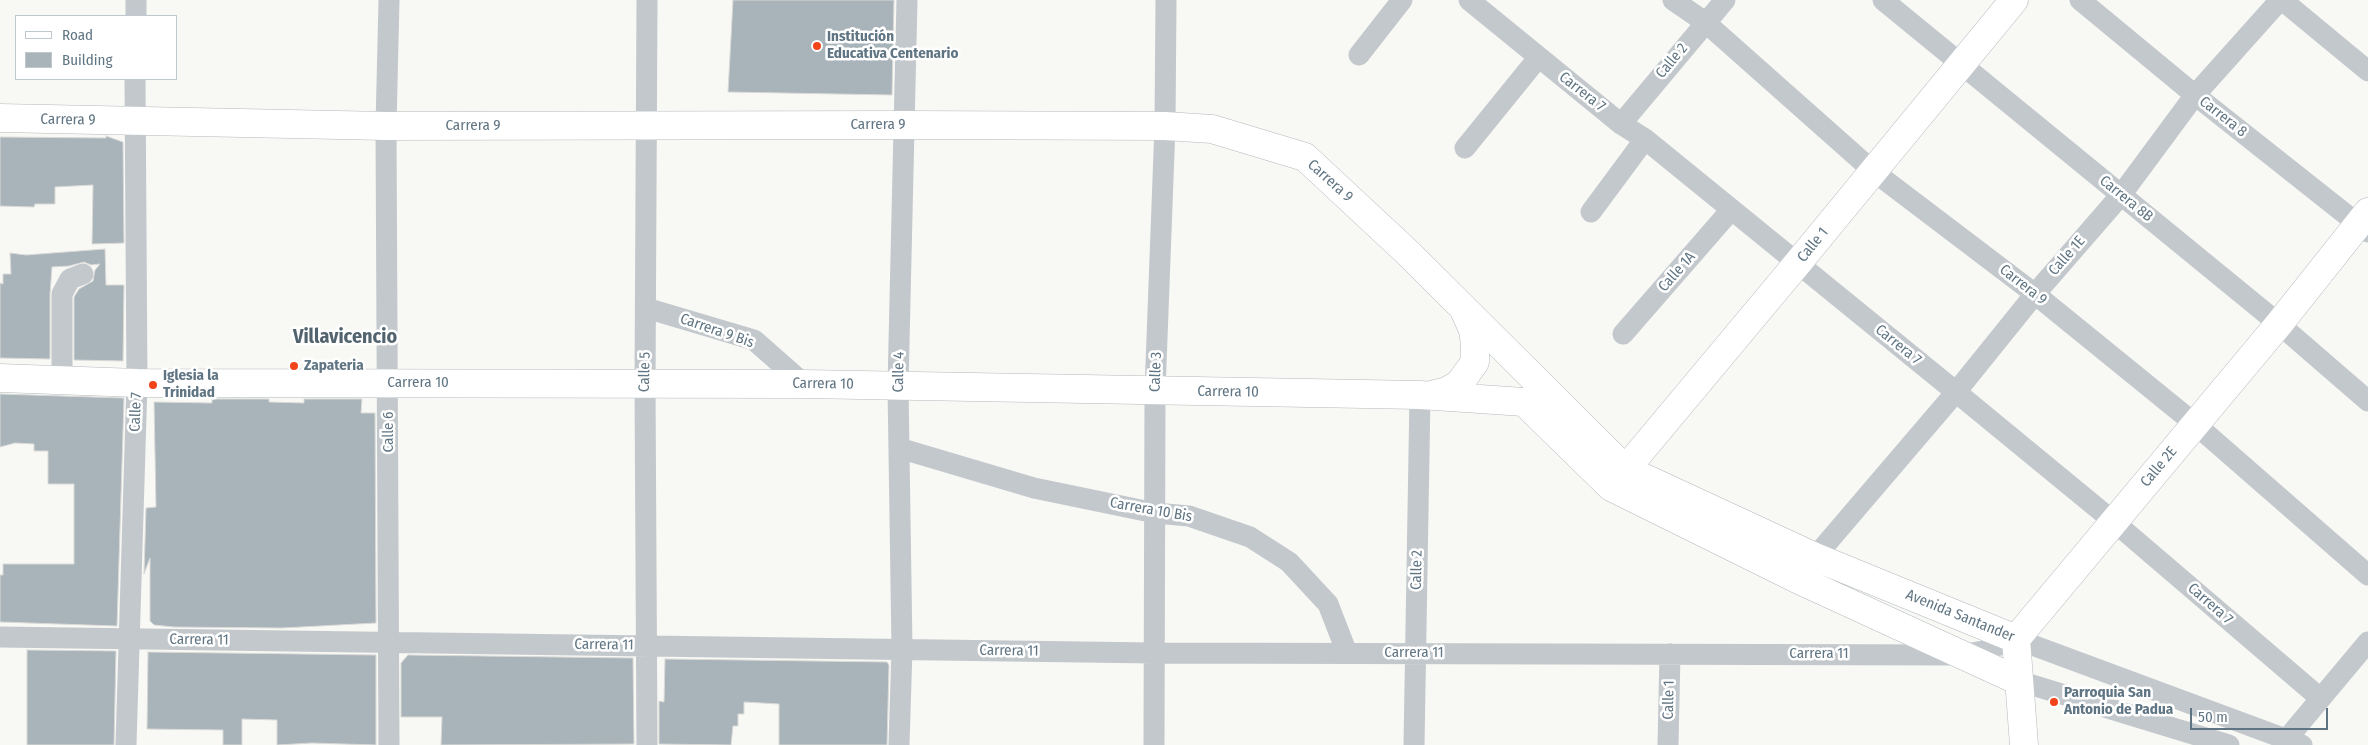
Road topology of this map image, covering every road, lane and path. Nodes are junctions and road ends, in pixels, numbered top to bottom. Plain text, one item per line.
1 (136, 0) edge
2 (389, 0) edge
3 (647, 0) edge
4 (907, 0) edge
5 (1166, 0) edge
6 (1402, 0) edge
7 (1469, 0) edge
8 (1674, 0) edge
9 (1725, 0) edge
10 (1883, 0) edge
11 (2014, 0) edge
12 (2080, 0) edge
13 (2281, 0) edge
14 (136, 15) edge
15 (1705, 22) junction
16 (1359, 55) dead end
17 (1538, 58) junction
18 (1960, 64) junction
19 (2368, 71) edge
20 (135, 80) edge
21 (2195, 96) junction
22 (0, 118) edge
23 (135, 121) junction
24 (1621, 124) junction
25 (905, 125) junction
26 (386, 126) junction
27 (1165, 126) junction
28 (645, 127) junction
29 (1645, 139) junction
30 (1465, 148) dead end
31 (1873, 171) junction
32 (2121, 195) junction
33 (1731, 210) junction
34 (1591, 212) dead end
35 (2365, 223) edge
36 (1797, 264) junction
37 (83, 274) dead end
38 (2035, 294) junction
39 (1458, 301) junction
40 (646, 308) junction
41 (2279, 324) junction
42 (1622, 334) dead end
43 (0, 378) edge
44 (62, 380) junction
45 (137, 383) junction
46 (388, 383) junction
47 (645, 384) junction
48 (804, 384) junction
49 (898, 386) junction
50 (1155, 391) junction
51 (1956, 392) junction
52 (1420, 395) junction
53 (2368, 401) edge
54 (2195, 424) junction
55 (899, 448) junction
56 (1618, 478) junction
57 (1155, 513) junction
58 (2113, 521) junction
59 (1815, 557) junction
60 (2368, 575) edge
61 (0, 638) edge
62 (129, 639) junction
63 (2016, 639) junction
64 (390, 642) junction
65 (2368, 642) edge
66 (648, 646) junction
67 (902, 649) junction
68 (1154, 653) junction
69 (1347, 653) junction
70 (1416, 653) junction
71 (1670, 654) junction
72 (1961, 655) junction
73 (2019, 680) junction
74 (2320, 698) junction
75 (2294, 742) edge
76 (126, 745) edge
77 (389, 745) edge
78 (647, 745) edge
79 (899, 745) edge
80 (1154, 745) edge
81 (1414, 745) edge
82 (1668, 745) edge
83 (2024, 745) edge
84 (2229, 745) edge

1 - 14 street
2 - 26 street, Calle 6
3 - 28 street, Calle 5
4 - 25 street, Calle 4
5 - 27 street, Calle 3
6 - 16 street
7 - 17 street, Carrera 7
8 - 15 street, Carrera 9
9 - 15 street, Calle 2
10 - 18 street, Carrera 8B
11 - 18 main road, Calle 1
12 - 21 street, Carrera 8
13 - 19 street
13 - 21 street, Calle 1E
15 - 24 street, Calle 2
15 - 31 street, Carrera 9
17 - 24 street, Carrera 7
17 - 30 street
18 - 31 main road, Calle 1
18 - 32 street, Carrera 8B
20 - 23 street, Calle 7
21 - 32 street, Calle 1E
21 - 35 street, Carrera 8
22 - 23 main road, Carrera 9
23 - 26 main road, Carrera 9
23 - 45 street, Calle 7
24 - 29 street, Carrera 7
25 - 27 main road, Carrera 9
25 - 28 main road, Carrera 9
25 - 49 street, Calle 4
26 - 28 main road, Carrera 9
26 - 46 street, Calle 6
27 - 39 main road, Carrera 9
27 - 50 street, Calle 3
28 - 40 street, Calle 5
29 - 33 street, Carrera 7
29 - 34 street
31 - 36 main road, Calle 1
31 - 38 street, Carrera 9
32 - 38 street, Calle 1E
32 - 41 street, Carrera 8B
33 - 36 street, Carrera 7
33 - 42 street, Calle 1A
35 - 41 main road, Calle 2E
36 - 51 street, Carrera 7
36 - 56 main road, Calle 1
37 - 44 street
38 - 51 street, Calle 1E
38 - 54 street, Carrera 9
39 - 52 main road
39 - 56 main road, Carrera 9
40 - 47 street, Calle 5
40 - 48 street, Carrera 9 Bis
41 - 53 street, Carrera 8B
41 - 54 main road, Calle 2E
43 - 44 main road, Carrera 10
44 - 45 main road, Carrera 10
45 - 46 main road, Carrera 10
45 - 62 street, Calle 7
46 - 47 main road, Carrera 10
46 - 64 street, Calle 6
47 - 48 main road, Carrera 10
47 - 66 street, Calle 5
48 - 49 main road, Carrera 10
49 - 50 main road, Carrera 10
49 - 55 street, Calle 4
50 - 52 main road, Carrera 10
50 - 57 street, Calle 3
51 - 58 street, Carrera 7
51 - 59 street, Calle 1E
52 - 56 main road, Carrera 10
52 - 70 street, Calle 2
54 - 58 main road, Calle 2E
54 - 60 street, Carrera 9
55 - 57 street, Carrera 10 Bis
55 - 67 street, Calle 4
56 - 59 main road, Avenida Santander
56 - 72 main road
57 - 68 street, Calle 3
57 - 69 street, Carrera 10 Bis
58 - 63 main road, Calle 2E
58 - 74 street, Carrera 7
59 - 63 main road, Avenida Santander
61 - 62 street, Carrera 11
62 - 64 street, Carrera 11
62 - 76 street, Calle 7
63 - 72 street, Carrera 11
63 - 73 main road
63 - 75 street, Avenida Santander
64 - 66 street, Carrera 11
64 - 77 street, Calle 6
65 - 74 street
66 - 67 street, Carrera 11
66 - 78 street, Calle 5
67 - 68 street, Carrera 11
67 - 79 street, Calle 4
68 - 69 street, Carrera 11
68 - 80 street, Calle 3
69 - 70 street, Carrera 11
70 - 71 street, Carrera 11
70 - 81 street, Calle 2
71 - 72 street, Carrera 11
71 - 82 street, Calle 1
72 - 73 main road
73 - 83 main road
73 - 84 street
74 - 75 street

